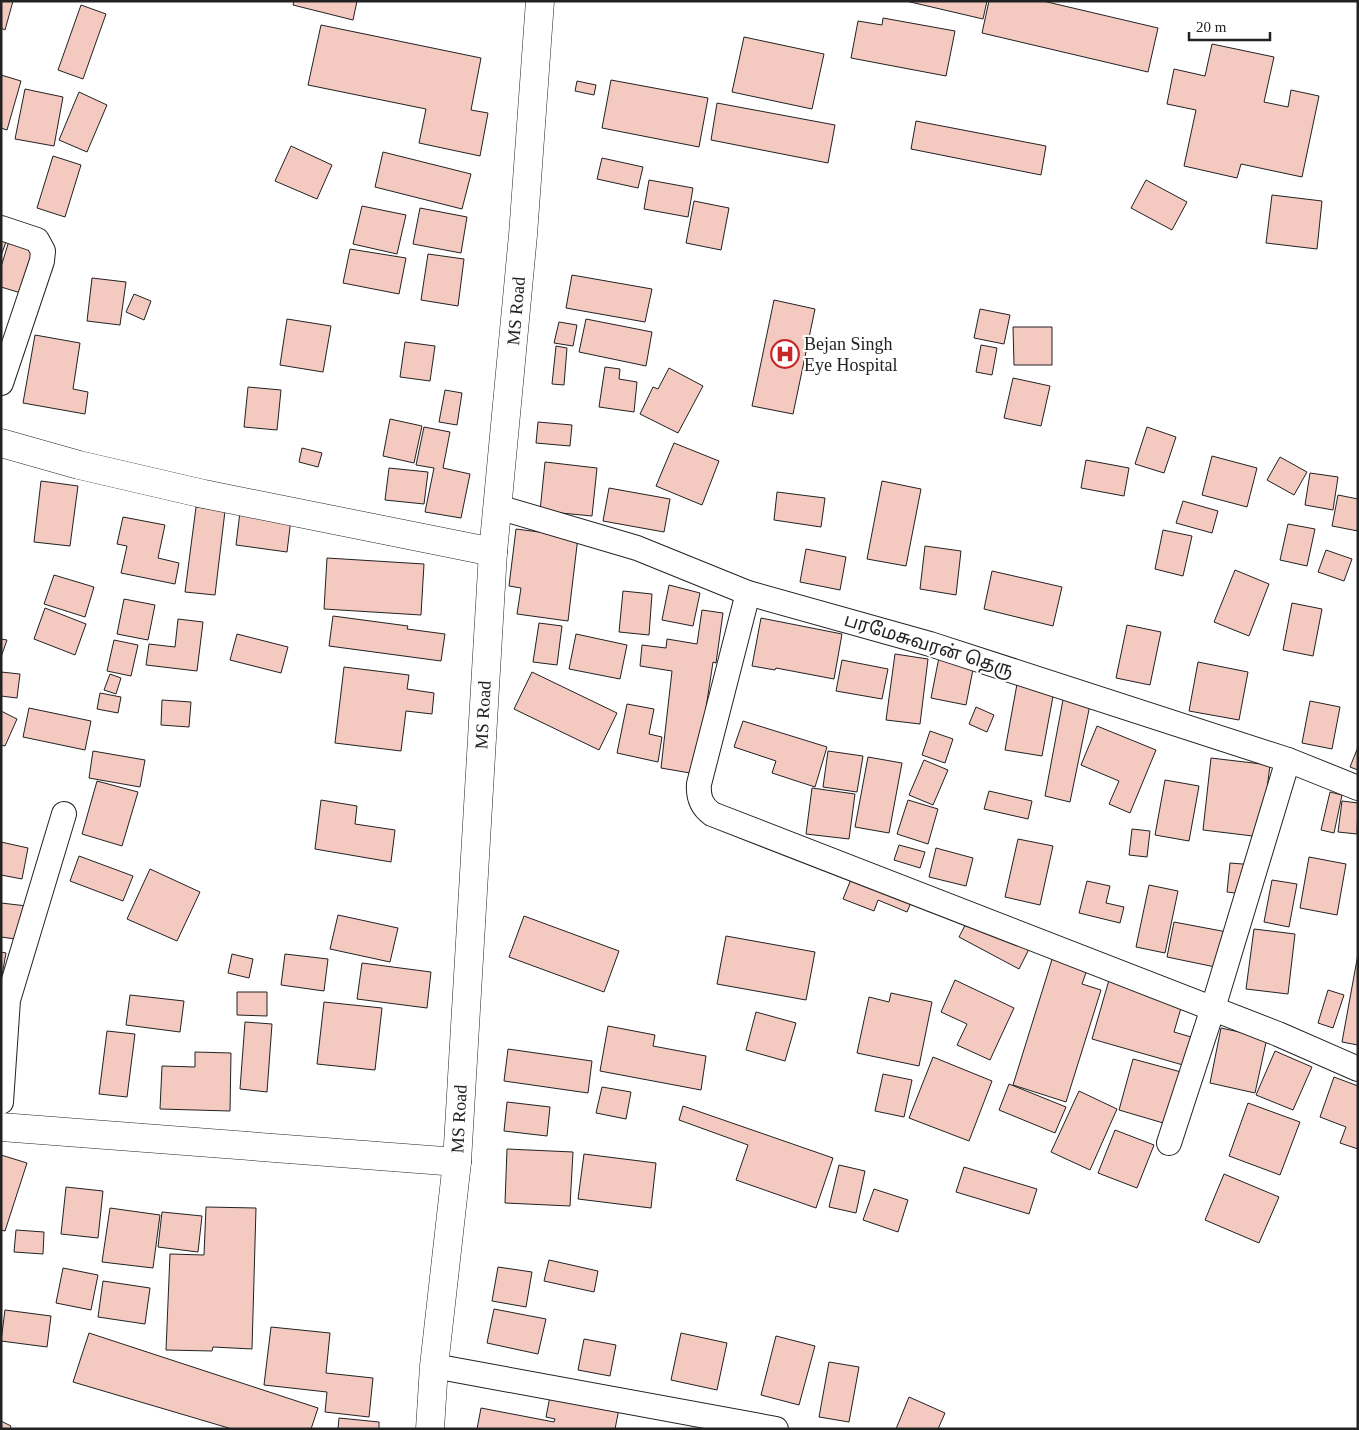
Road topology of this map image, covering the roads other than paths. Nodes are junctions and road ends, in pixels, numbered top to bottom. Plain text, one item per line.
1 (540, 1) edge
2 (1, 228) edge
3 (1, 383) edge
4 (1, 444) edge
5 (498, 507) junction
6 (493, 552) junction
7 (748, 593) junction
8 (1288, 760) junction
9 (1358, 788) edge
10 (64, 814) dead end
11 (1213, 1008) junction
12 (1358, 1069) edge
13 (1, 1102) edge
14 (1, 1127) edge
15 (1169, 1143) dead end
16 (456, 1162) junction
17 (434, 1366) junction
18 (430, 1429) edge
19 (776, 1429) edge

1 - 5 main road, MS Road
2 - 3 street
4 - 6 main road
5 - 6 main road, MS Road
5 - 7 street, பரமேசுவரன் தெரு
6 - 16 main road, MS Road
7 - 8 street, பரமேசுவரன் தெரு
7 - 11 street
8 - 9 street, பரமேசுவரன் தெரு
8 - 11 street
10 - 13 street
11 - 12 street
11 - 15 street
14 - 16 main road
16 - 17 main road, MS Road
17 - 18 main road, MS Road
17 - 19 street

